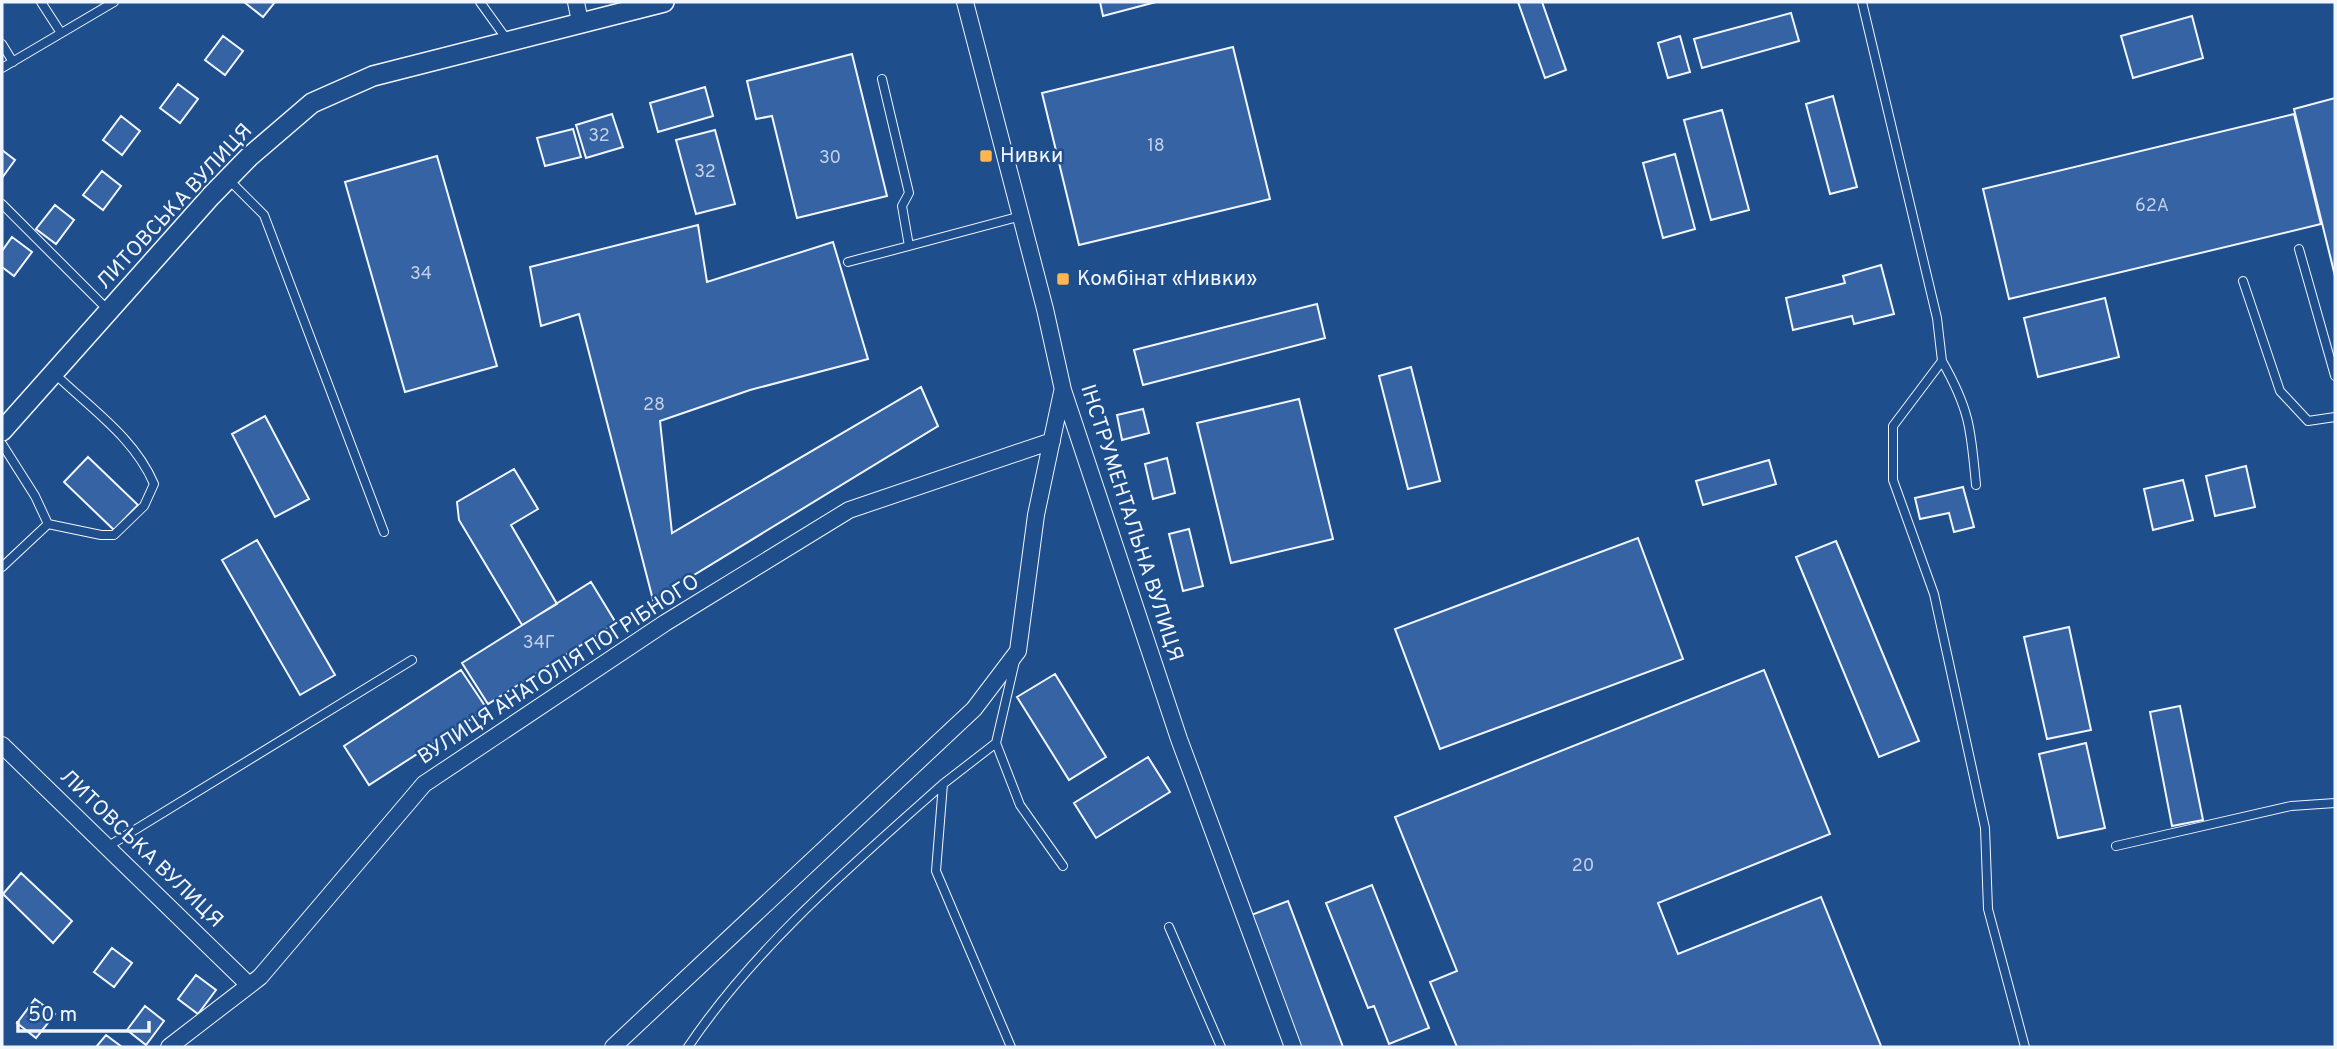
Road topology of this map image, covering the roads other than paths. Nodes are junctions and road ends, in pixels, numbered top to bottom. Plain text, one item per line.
1 (41, 2) edge
2 (480, 2) edge
3 (576, 2) edge
4 (664, 2) edge
5 (965, 2) edge
6 (1862, 2) edge
7 (109, 3) edge
8 (580, 22) junction
9 (61, 33) junction
10 (508, 41) junction
11 (2, 44) edge
12 (13, 62) junction
13 (2, 68) edge
14 (882, 79) dead end
15 (228, 178) junction
16 (2, 204) edge
17 (1021, 216) junction
18 (909, 246) junction
19 (2299, 249) dead end
20 (848, 262) dead end
21 (2243, 281) dead end
22 (109, 311) junction
23 (1942, 361) junction
24 (54, 373) junction
25 (2335, 376) edge
26 (1062, 390) junction
27 (2335, 416) edge
28 (2, 431) edge
29 (1052, 441) junction
30 (2, 444) edge
31 (1976, 485) dead end
32 (48, 524) junction
33 (384, 533) dead end
34 (2, 567) edge
35 (1018, 651) junction
36 (412, 660) dead end
37 (996, 743) junction
38 (2, 745) edge
39 (943, 784) junction
40 (2335, 803) edge
41 (2116, 846) dead end
42 (107, 847) junction
43 (1063, 866) dead end
44 (1169, 927) dead end
45 (249, 985) junction
46 (169, 1047) edge
47 (613, 1047) edge
48 (688, 1047) edge
49 (1011, 1047) edge
50 (1222, 1047) edge
51 (1293, 1047) edge
52 (2025, 1047) edge

1 - 9 lane
2 - 10 lane
3 - 8 street
4 - 8 street
5 - 17 street, ІНСТРУМЕНТАЛЬНА ВУЛИЦЯ
6 - 23 lane
7 - 9 lane
8 - 10 street, ЛИТОВСЬКА ВУЛИЦЯ
9 - 12 lane
10 - 15 street, ЛИТОВСЬКА ВУЛИЦЯ
11 - 12 lane
12 - 13 lane
14 - 18 lane
15 - 22 street, ЛИТОВСЬКА ВУЛИЦЯ
15 - 33 lane
16 - 22 lane
17 - 18 lane
17 - 26 street, ІНСТРУМЕНТАЛЬНА ВУЛИЦЯ
18 - 20 lane
19 - 25 lane
21 - 27 lane
22 - 24 street, ЛИТОВСЬКА ВУЛИЦЯ
23 - 31 lane
23 - 52 lane
24 - 28 street, ЛИТОВСЬКА ВУЛИЦЯ
24 - 32 lane
26 - 29 street
26 - 51 street, ІНСТРУМЕНТАЛЬНА ВУЛИЦЯ
29 - 35 street
29 - 45 street, ВУЛИЦЯ АНАТОЛІЯ ПОГРІБНОГО
30 - 32 lane
32 - 34 lane
35 - 37 lane
35 - 47 street
36 - 42 lane
37 - 39 lane
37 - 43 lane
38 - 42 street, ЛИТОВСЬКА ВУЛИЦЯ
39 - 48 lane
39 - 49 lane
40 - 41 lane
42 - 45 street, ЛИТОВСЬКА ВУЛИЦЯ
44 - 50 lane
45 - 46 street, ВУЛИЦЯ АНАТОЛІЯ ПОГРІБНОГО

